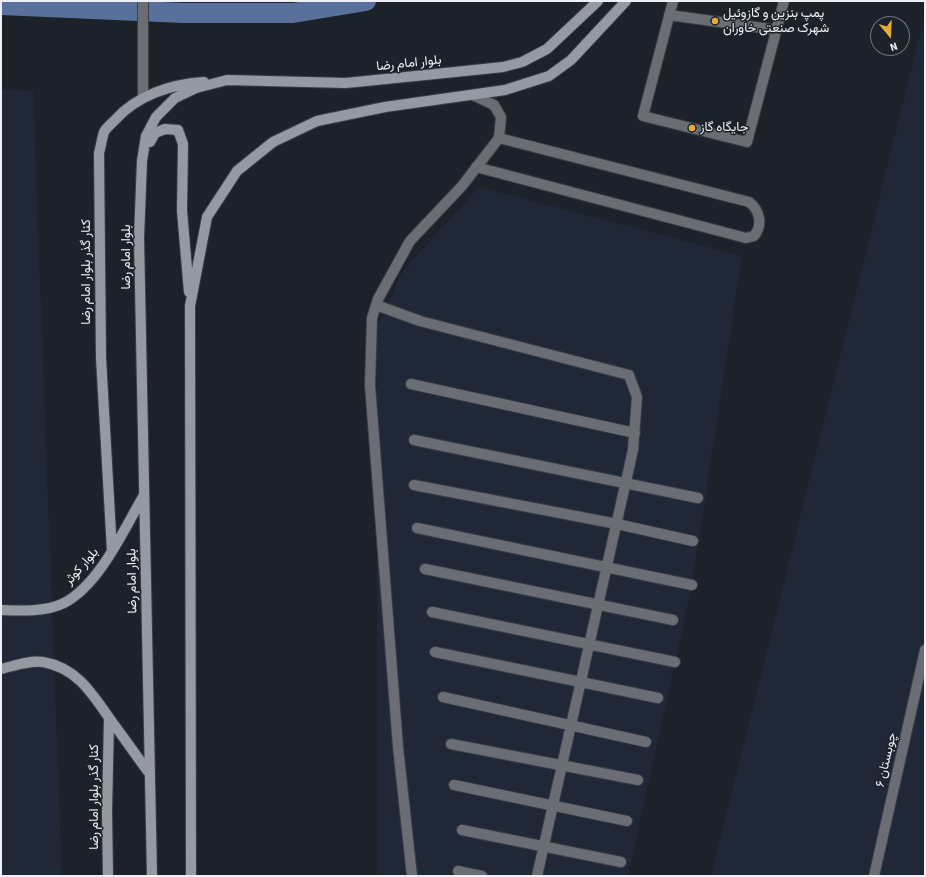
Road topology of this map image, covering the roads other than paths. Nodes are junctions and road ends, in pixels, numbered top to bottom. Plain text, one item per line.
1 (143, 1) edge
2 (598, 1) edge
3 (626, 1) edge
4 (673, 1) edge
5 (784, 1) edge
6 (669, 15) junction
7 (777, 30) junction
8 (227, 80) junction
9 (473, 95) junction
10 (143, 98) junction
11 (499, 138) junction
12 (142, 161) junction
13 (476, 167) junction
14 (376, 304) junction
15 (190, 306) junction
16 (411, 384) dead end
17 (635, 433) junction
18 (414, 440) dead end
19 (414, 484) dead end
20 (626, 484) junction
21 (144, 494) junction
22 (698, 498) dead end
23 (617, 524) junction
24 (417, 528) dead end
25 (693, 542) dead end
26 (112, 551) junction
27 (425, 568) dead end
28 (607, 568) junction
29 (692, 585) dead end
30 (598, 605) junction
31 (1, 610) edge
32 (432, 612) dead end
33 (673, 620) dead end
34 (589, 646) junction
35 (925, 650) edge
36 (435, 652) dead end
37 (675, 662) dead end
38 (1, 669) edge
39 (581, 681) junction
40 (443, 697) dead end
41 (658, 698) dead end
42 (109, 718) junction
43 (571, 725) junction
44 (646, 742) dead end
45 (451, 744) dead end
46 (562, 766) junction
47 (150, 774) junction
48 (638, 780) dead end
49 (454, 785) dead end
50 (553, 806) junction
51 (627, 821) dead end
52 (462, 830) dead end
53 (544, 847) junction
54 (621, 862) dead end
55 (458, 871) dead end
56 (108, 876) edge
57 (152, 876) edge
58 (190, 876) edge
59 (412, 876) edge
60 (482, 876) edge
61 (537, 876) edge
62 (874, 876) edge

1 - 10 street
2 - 8 street, بلوار امام رضا
3 - 9 street
4 - 6 street
5 - 7 street
6 - 7 street
6 - 7 street
8 - 10 street, کنار گذر بلوار امام رضا
8 - 12 street, بلوار امام رضا
9 - 11 street
9 - 15 street
10 - 26 street, کنار گذر بلوار امام رضا
11 - 13 street
11 - 13 street
12 - 15 street
12 - 21 street, بلوار امام رضا
13 - 14 street
14 - 17 street
14 - 59 street
15 - 58 street
16 - 17 street
17 - 20 street
18 - 20 street
19 - 23 street
20 - 22 street
20 - 23 street
21 - 26 street, بلوار کوثر
21 - 47 street, بلوار امام رضا
23 - 25 street
23 - 28 street
24 - 28 street
26 - 31 street, بلوار کوثر
27 - 30 street
28 - 29 street
28 - 30 street
30 - 33 street
30 - 34 street
32 - 34 street
34 - 37 street
34 - 39 street
35 - 62 street, چوبستان ۶
36 - 39 street
38 - 42 street
39 - 41 street
39 - 43 street
40 - 43 street
42 - 47 street
42 - 56 street, کنار گذر بلوار امام رضا
43 - 44 street
43 - 46 street
45 - 46 street
46 - 48 street
46 - 50 street
47 - 57 street, بلوار امام رضا
49 - 50 street
50 - 51 street
50 - 53 street
52 - 53 street
53 - 54 street
53 - 61 street
55 - 60 street

